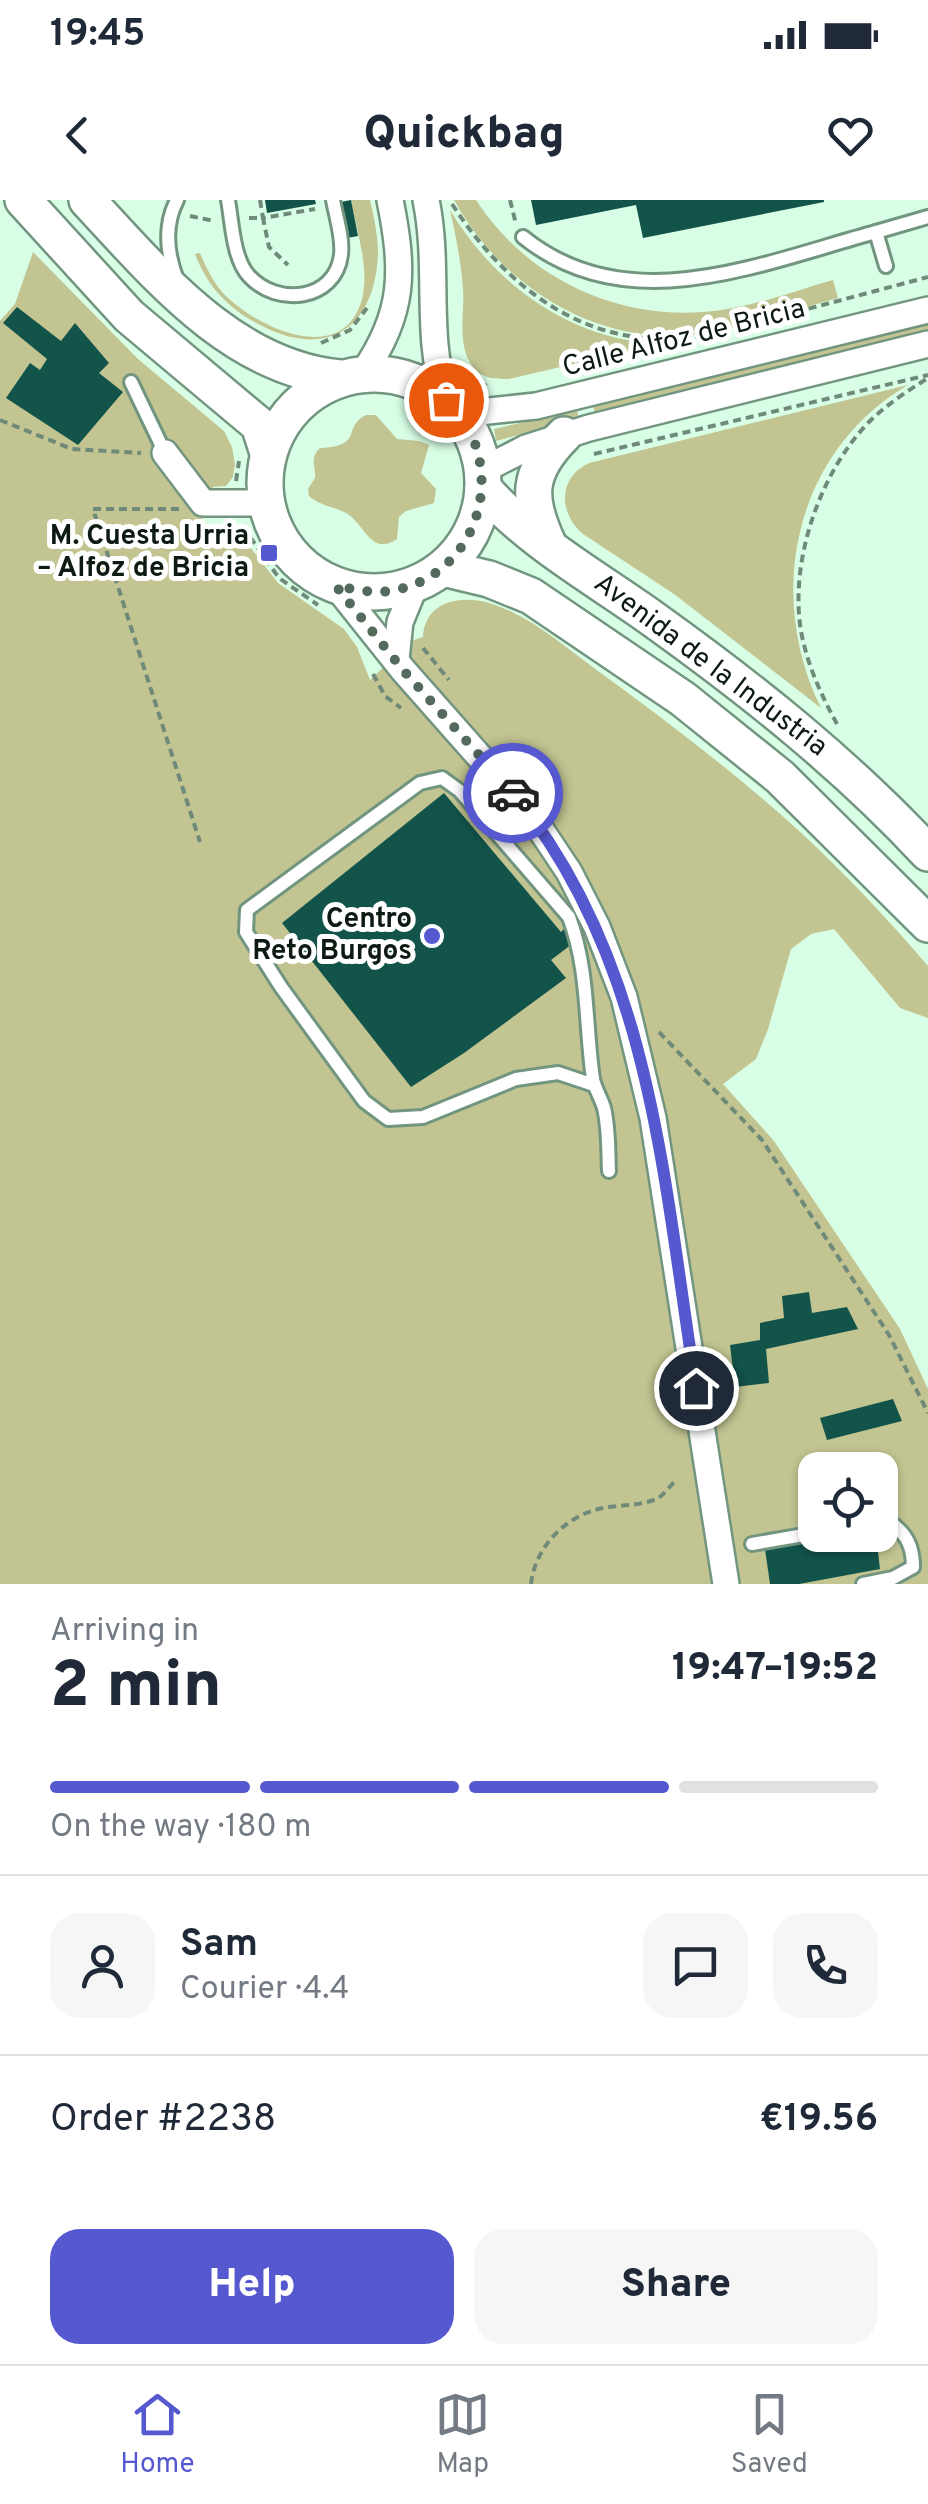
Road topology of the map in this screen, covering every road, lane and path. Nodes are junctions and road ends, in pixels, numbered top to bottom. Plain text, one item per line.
1 (23, 200) edge
2 (86, 200) edge
3 (177, 200) edge
4 (228, 200) edge
5 (260, 200) edge
6 (320, 200) edge
7 (333, 200) edge
8 (390, 200) edge
9 (426, 200) edge
10 (450, 200) edge
11 (928, 217) edge
12 (264, 218) junction
13 (876, 232) junction
14 (523, 237) dead end
15 (288, 264) dead end
16 (886, 266) dead end
17 (928, 277) edge
18 (186, 300) junction
19 (372, 300) dead end
20 (928, 310) edge
21 (312, 344) dead end
22 (928, 344) edge
23 (459, 354) dead end
24 (352, 376) junction
25 (928, 376) edge
26 (131, 382) dead end
27 (500, 386) dead end
28 (450, 403) junction
29 (0, 420) edge
30 (564, 435) junction
31 (165, 453) junction
32 (268, 453) junction
33 (594, 454) dead end
34 (483, 479) junction
35 (266, 502) junction
36 (203, 503) junction
37 (550, 547) junction
38 (429, 576) junction
39 (336, 586) junction
40 (420, 644) dead end
41 (396, 659) junction
42 (373, 674) dead end
43 (449, 680) dead end
44 (412, 714) dead end
45 (842, 734) dead end
46 (200, 842) dead end
47 (928, 853) edge
48 (928, 924) edge
49 (624, 997) junction
50 (594, 1085) junction
51 (609, 1171) dead end
52 (928, 1413) edge
53 (675, 1481) dead end
54 (898, 1529) edge
55 (798, 1535) edge
56 (752, 1544) dead end
57 (722, 1558) junction
58 (530, 1584) edge
59 (716, 1584) edge
60 (726, 1584) edge
61 (863, 1584) edge

1 - 32 main road
2 - 18 main road
3 - 18 lane
4 - 7 lane
5 - 12 path
6 - 12 path
8 - 24 street
9 - 28 street
10 - 17 path
11 - 13 lane
12 - 15 path
13 - 14 lane
13 - 16 lane
18 - 24 main road
19 - 21 path
20 - 28 street, Calle Alfoz de Bricia
22 - 30 street
23 - 27 path
24 - 28 main road
24 - 32 main road
25 - 33 path
25 - 45 path
26 - 31 lane
28 - 34 main road
29 - 31 path
30 - 34 street
30 - 37 main road
31 - 36 street
32 - 35 main road
34 - 37 main road, Avenida de la Industria
34 - 38 main road
35 - 36 street
35 - 39 main road
36 - 46 path
37 - 47 main road, Avenida de la Industria
38 - 39 main road
38 - 41 street
38 - 48 main road, Avenida de la Industria
39 - 41 street
40 - 43 path
41 - 49 street
42 - 44 path
49 - 52 path
49 - 57 street
50 - 50 lane
50 - 51 lane
53 - 58 path
54 - 61 lane
55 - 56 lane
57 - 59 street
57 - 60 street

